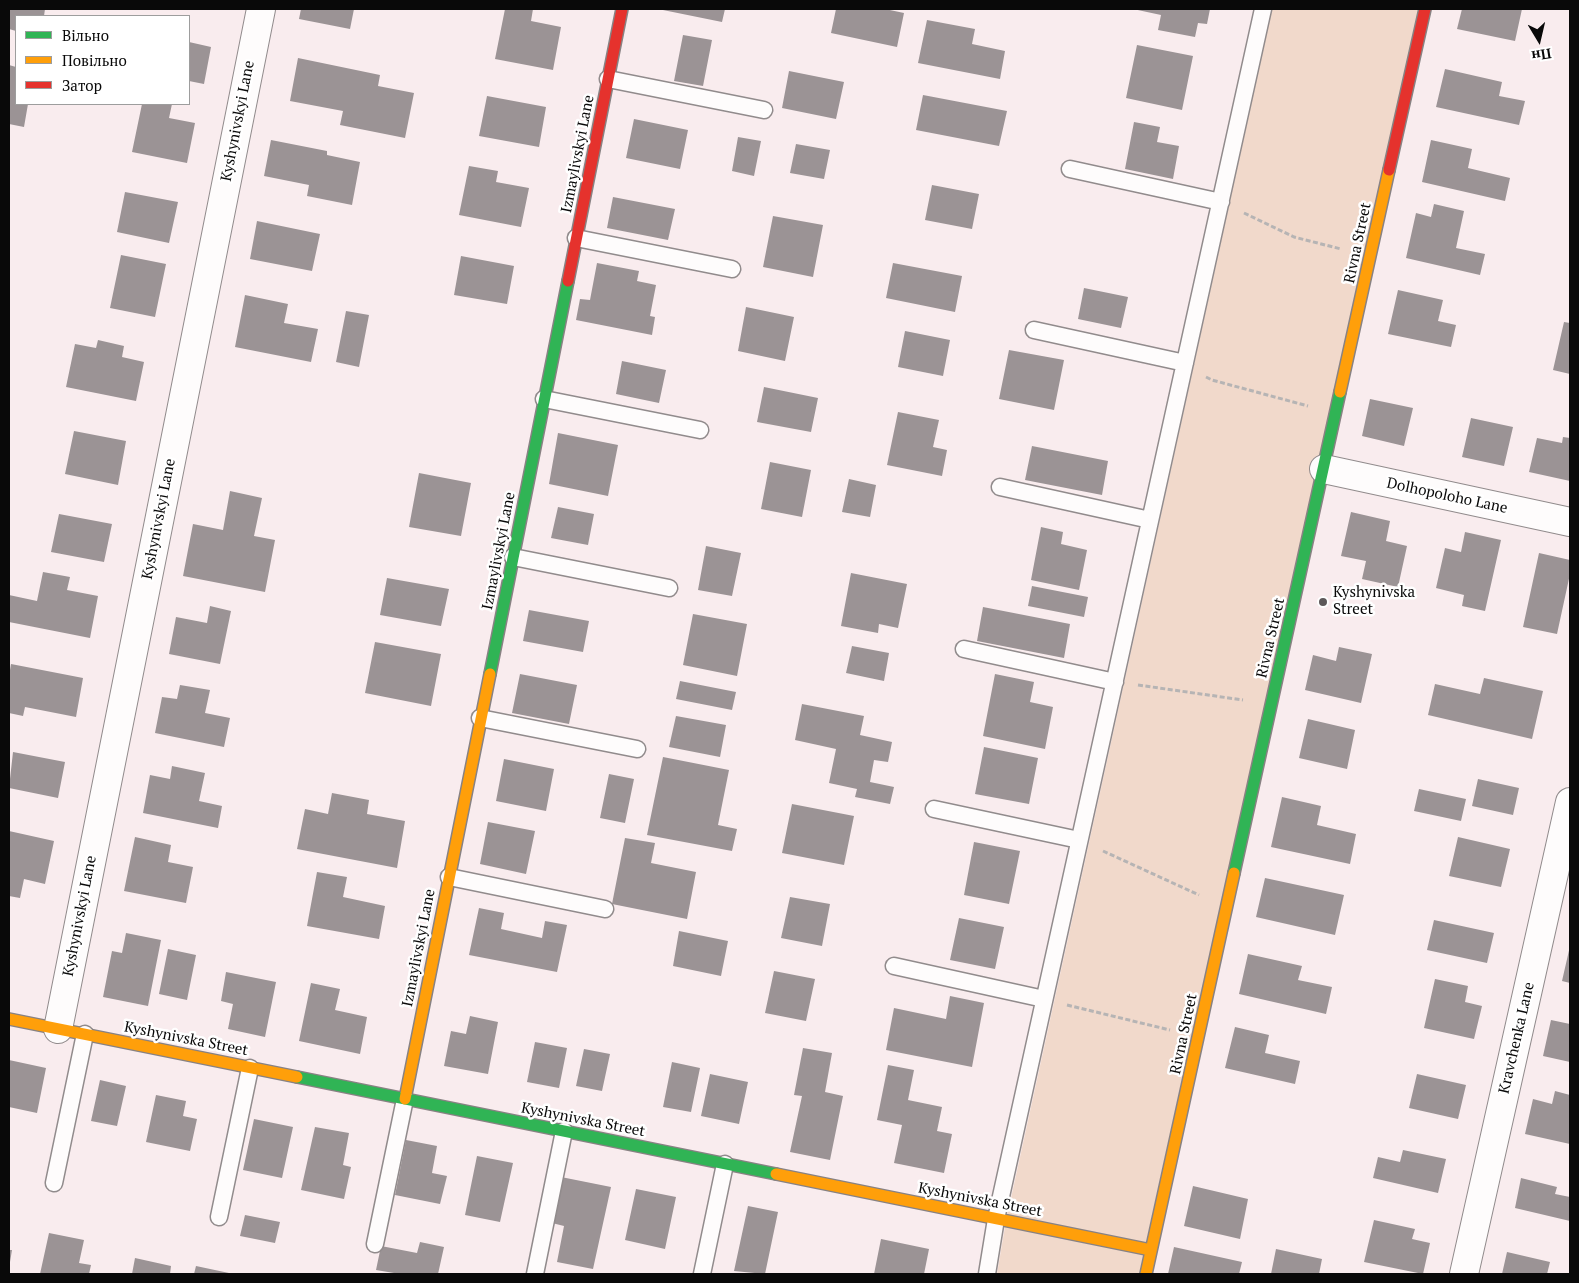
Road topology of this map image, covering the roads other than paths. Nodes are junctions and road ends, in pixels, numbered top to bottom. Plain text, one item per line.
1 (261, 9) edge
2 (622, 9) edge
3 (1263, 9) edge
4 (1425, 9) edge
5 (608, 79) junction
6 (764, 110) dead end
7 (1070, 168) dead end
8 (1221, 202) junction
9 (576, 238) junction
10 (732, 269) dead end
11 (1034, 330) dead end
12 (1185, 363) junction
13 (544, 399) junction
14 (700, 430) dead end
15 (1324, 468) junction
16 (1000, 486) dead end
17 (1150, 520) junction
18 (1570, 522) edge
19 (513, 557) junction
20 (669, 588) dead end
21 (964, 649) dead end
22 (1115, 682) junction
23 (480, 718) junction
24 (637, 749) dead end
25 (1570, 802) edge
26 (934, 809) dead end
27 (1079, 840) junction
28 (449, 878) junction
29 (605, 909) dead end
30 (894, 966) dead end
31 (1044, 999) junction
32 (9, 1019) edge
33 (58, 1029) junction
34 (85, 1034) junction
35 (250, 1068) junction
36 (405, 1099) junction
37 (564, 1131) junction
38 (725, 1164) junction
39 (54, 1184) dead end
40 (219, 1217) dead end
41 (996, 1219) junction
42 (375, 1244) dead end
43 (1152, 1250) junction
44 (535, 1274) edge
45 (702, 1274) edge
46 (987, 1274) edge
47 (1146, 1274) edge
48 (1464, 1274) edge

1 - 33 street, Kyshynivskyi Lane
2 - 5 street, Izmaylivskyi Lane
3 - 8 lane
4 - 15 street, Rivna Street
5 - 6 lane
5 - 9 street, Izmaylivskyi Lane
7 - 8 lane
8 - 12 lane
9 - 10 lane
9 - 13 street, Izmaylivskyi Lane
11 - 12 lane
12 - 17 lane
13 - 14 lane
13 - 19 street, Izmaylivskyi Lane
15 - 18 street, Dolhopoloho Lane
15 - 43 street, Rivna Street
16 - 17 lane
17 - 22 lane
19 - 20 lane
19 - 23 street, Izmaylivskyi Lane
21 - 22 lane
22 - 27 lane
23 - 24 lane
23 - 28 street, Izmaylivskyi Lane
25 - 48 street, Kravchenka Lane
26 - 27 lane
27 - 31 lane
28 - 29 lane
28 - 36 street, Izmaylivskyi Lane
30 - 31 lane
31 - 41 lane
32 - 33 street, Kyshynivska Street
33 - 34 street, Kyshynivska Street
34 - 35 street, Kyshynivska Street
34 - 39 lane
35 - 36 street, Kyshynivska Street
35 - 40 lane
36 - 37 street, Kyshynivska Street
36 - 42 lane
37 - 38 street, Kyshynivska Street
37 - 44 lane
38 - 41 street, Kyshynivska Street
38 - 45 lane
41 - 43 street, Kyshynivska Street
41 - 46 lane
43 - 47 street, Rivna Street

